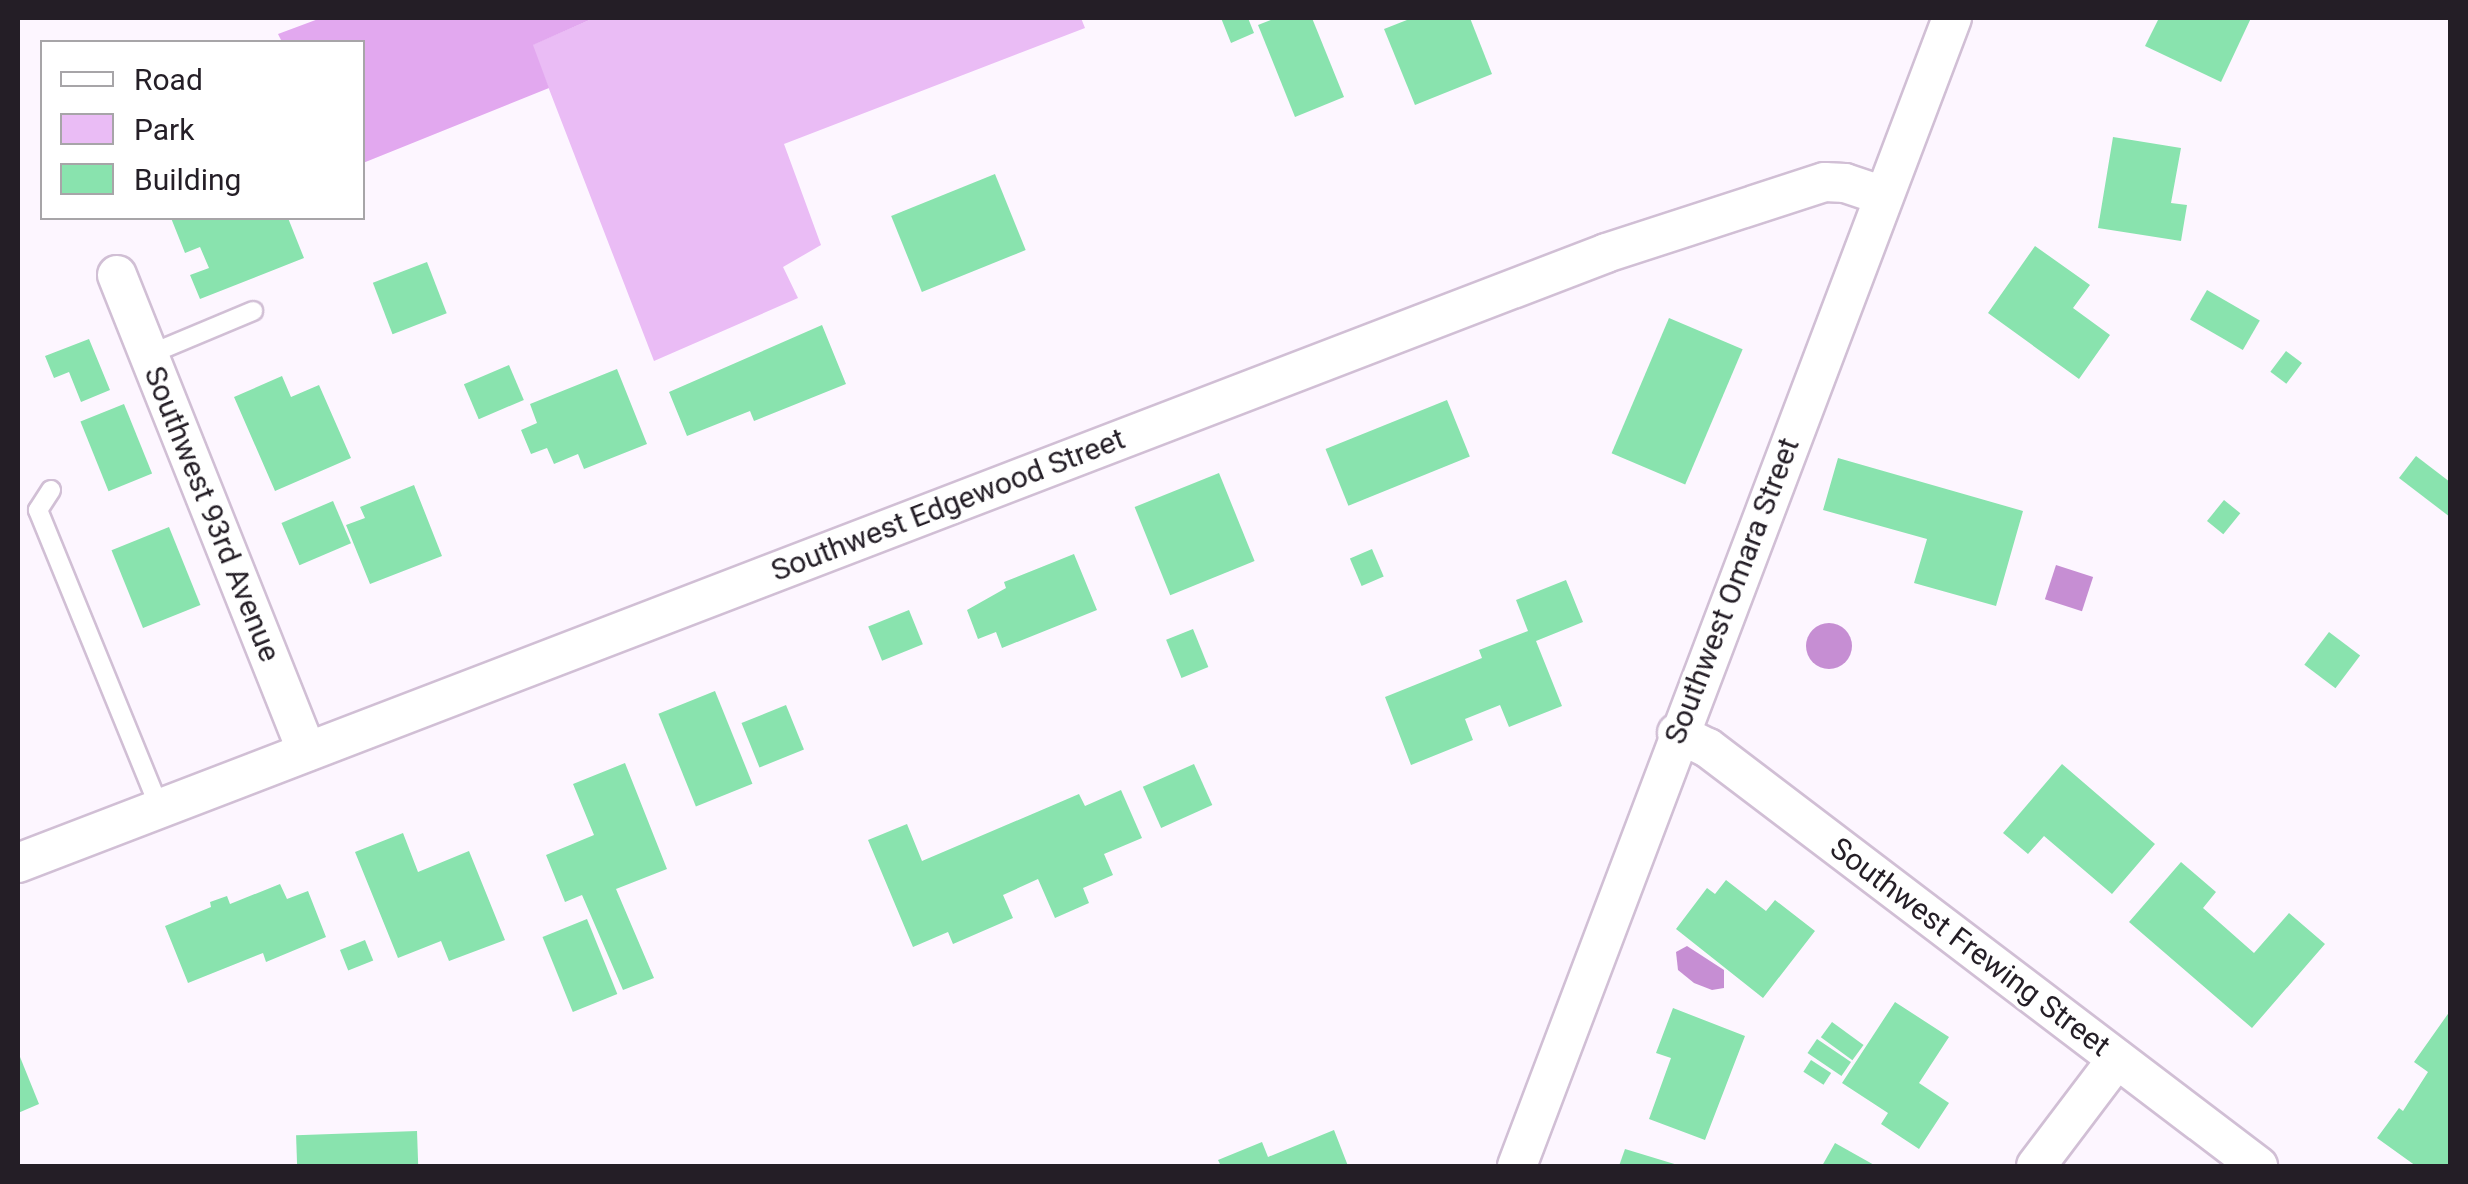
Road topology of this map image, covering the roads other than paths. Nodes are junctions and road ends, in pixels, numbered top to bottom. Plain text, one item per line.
1 (1952, 18) edge
2 (1884, 196) junction
3 (118, 275) dead end
4 (253, 311) dead end
5 (148, 354) junction
6 (51, 490) dead end
7 (1677, 733) junction
8 (308, 752) junction
9 (160, 808) junction
10 (18, 863) edge
11 (2117, 1059) junction
12 (1516, 1166) edge
13 (2036, 1166) edge
14 (2258, 1166) edge

1 - 2 street, Southwest Omara Street
2 - 7 street, Southwest Omara Street
2 - 8 street, Southwest Edgewood Street
3 - 5 street, Southwest 93rd Avenue
4 - 5 lane
5 - 8 street, Southwest 93rd Avenue
6 - 9 lane
7 - 11 street, Southwest Frewing Street
7 - 12 street, Southwest Omara Street
8 - 9 street, Southwest Edgewood Street
9 - 10 street, Southwest Edgewood Street
11 - 13 street
11 - 14 street, Southwest Frewing Street

